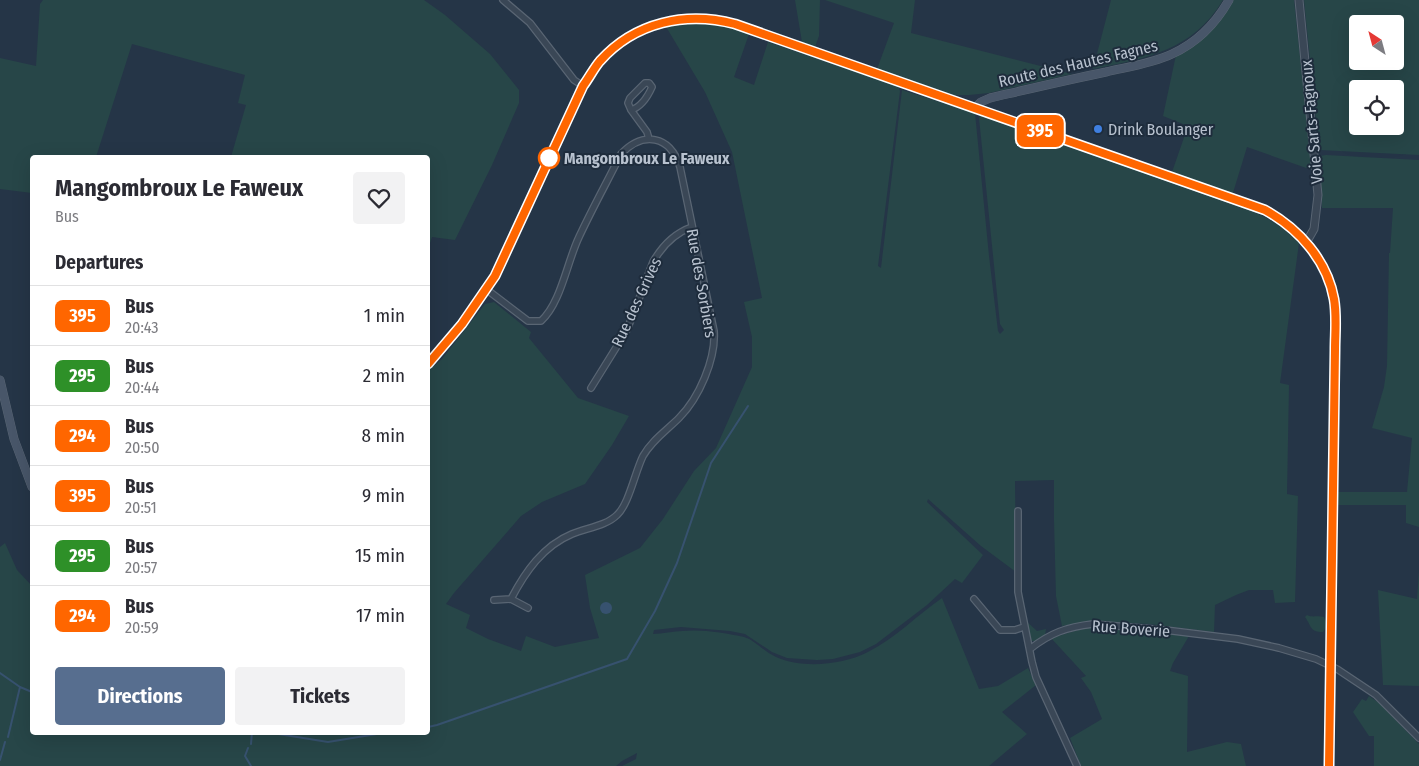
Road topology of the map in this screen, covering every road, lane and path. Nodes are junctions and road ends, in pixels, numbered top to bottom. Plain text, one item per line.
1 (503, 0) edge
2 (1229, 0) edge
3 (1299, 0) edge
4 (583, 86) junction
5 (975, 108) junction
6 (631, 110) junction
7 (649, 139) junction
8 (692, 227) junction
9 (1306, 243) junction
10 (486, 289) junction
11 (430, 362) edge
12 (0, 380) edge
13 (591, 388) dead end
14 (30, 482) edge
15 (1018, 511) dead end
16 (511, 599) junction
17 (974, 599) dead end
18 (494, 600) dead end
19 (528, 608) dead end
20 (1024, 627) junction
21 (1030, 649) junction
22 (1331, 665) junction
23 (1419, 738) edge
24 (1077, 766) edge
25 (1329, 766) edge

1 - 4 street
2 - 5 main road, Route des Hautes Fagnes
3 - 9 street, Voie Sarts-Fagnoux
4 - 5 main road
4 - 10 main road
5 - 9 main road
6 - 6 street
6 - 7 street
7 - 8 street, Rue des Sorbiers
7 - 10 street
8 - 13 street, Rue des Grives
8 - 16 street, Rue des Sorbiers
9 - 22 main road
10 - 11 main road
12 - 14 main road
15 - 20 street
16 - 18 street
16 - 19 street
17 - 20 street
20 - 21 street
21 - 22 street, Rue Boverie
21 - 24 street
22 - 23 street, Rue Boverie
22 - 25 main road

